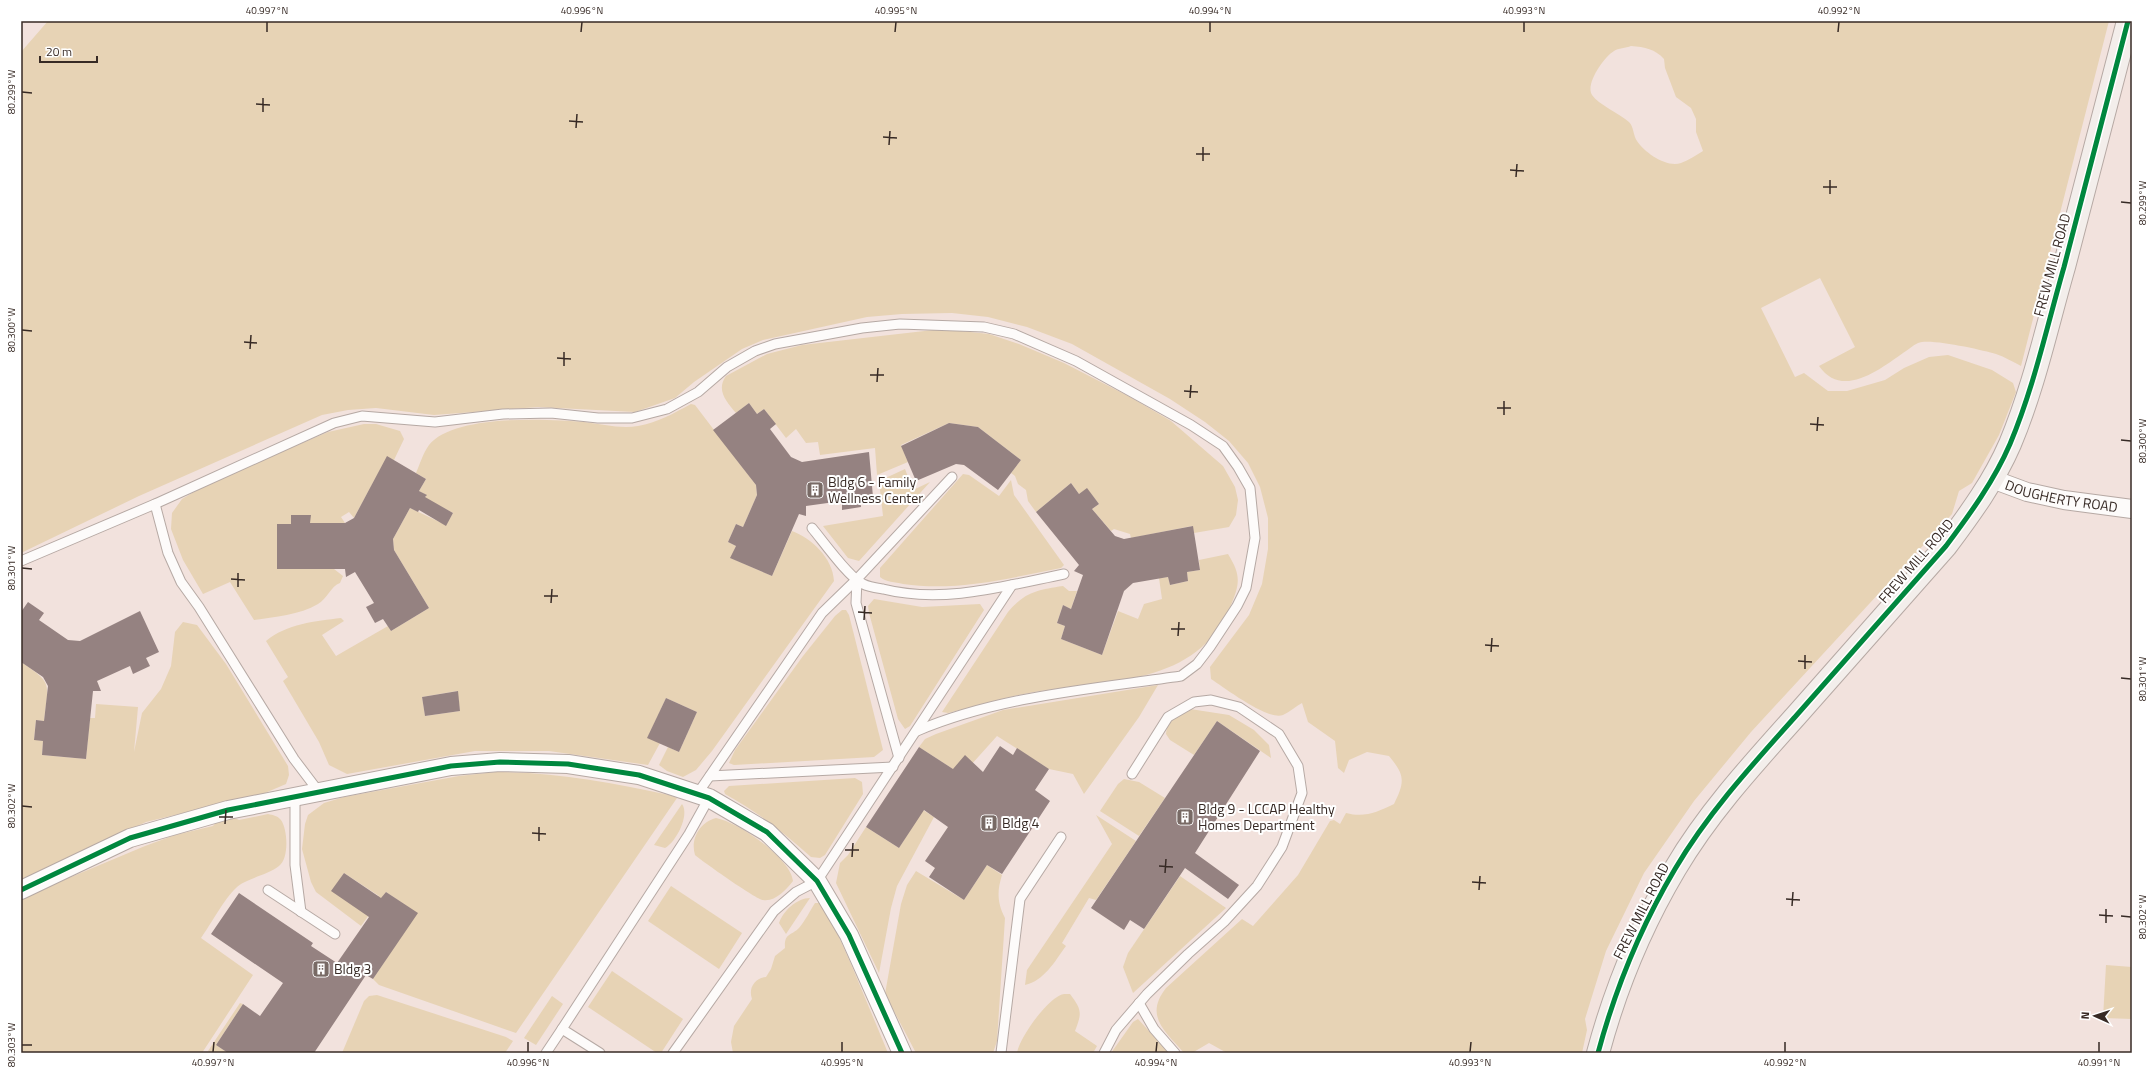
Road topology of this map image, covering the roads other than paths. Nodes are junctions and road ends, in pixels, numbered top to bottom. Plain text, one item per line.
1 (2128, 21) edge
2 (952, 477) dead end
3 (1992, 478) junction
4 (155, 504) junction
5 (2132, 509) edge
6 (812, 528) dead end
7 (21, 561) edge
8 (1064, 574) dead end
9 (856, 579) junction
10 (1012, 584) junction
11 (917, 731) junction
12 (899, 758) junction
13 (893, 767) junction
14 (1132, 774) dead end
15 (710, 776) junction
16 (319, 792) junction
17 (704, 795) junction
18 (295, 796) junction
19 (1061, 837) dead end
20 (817, 881) junction
21 (21, 890) edge
22 (268, 890) dead end
23 (301, 912) junction
24 (334, 934) dead end
25 (1139, 1003) junction
26 (562, 1029) junction
27 (546, 1053) edge
28 (600, 1053) edge
29 (673, 1053) edge
30 (902, 1053) edge
31 (1001, 1053) edge
32 (1104, 1053) edge
33 (1175, 1053) edge
34 (1598, 1053) edge

1 - 3 street, FREW MILL ROAD
2 - 9 lane
3 - 5 street, DOUGHERTY ROAD
3 - 34 street, FREW MILL ROAD
4 - 7 lane
4 - 11 lane
4 - 16 lane
6 - 9 lane
8 - 10 lane
9 - 10 lane
9 - 12 lane
9 - 15 lane
10 - 11 lane
11 - 12 lane
12 - 13 lane
13 - 15 lane
13 - 20 lane
14 - 25 lane
15 - 17 lane
16 - 17 street
16 - 18 street
17 - 20 street
17 - 26 lane
18 - 21 street
18 - 23 lane
19 - 31 lane
20 - 29 lane
20 - 30 street
22 - 23 lane
23 - 24 lane
25 - 32 lane
25 - 33 lane
26 - 27 lane
26 - 28 lane

